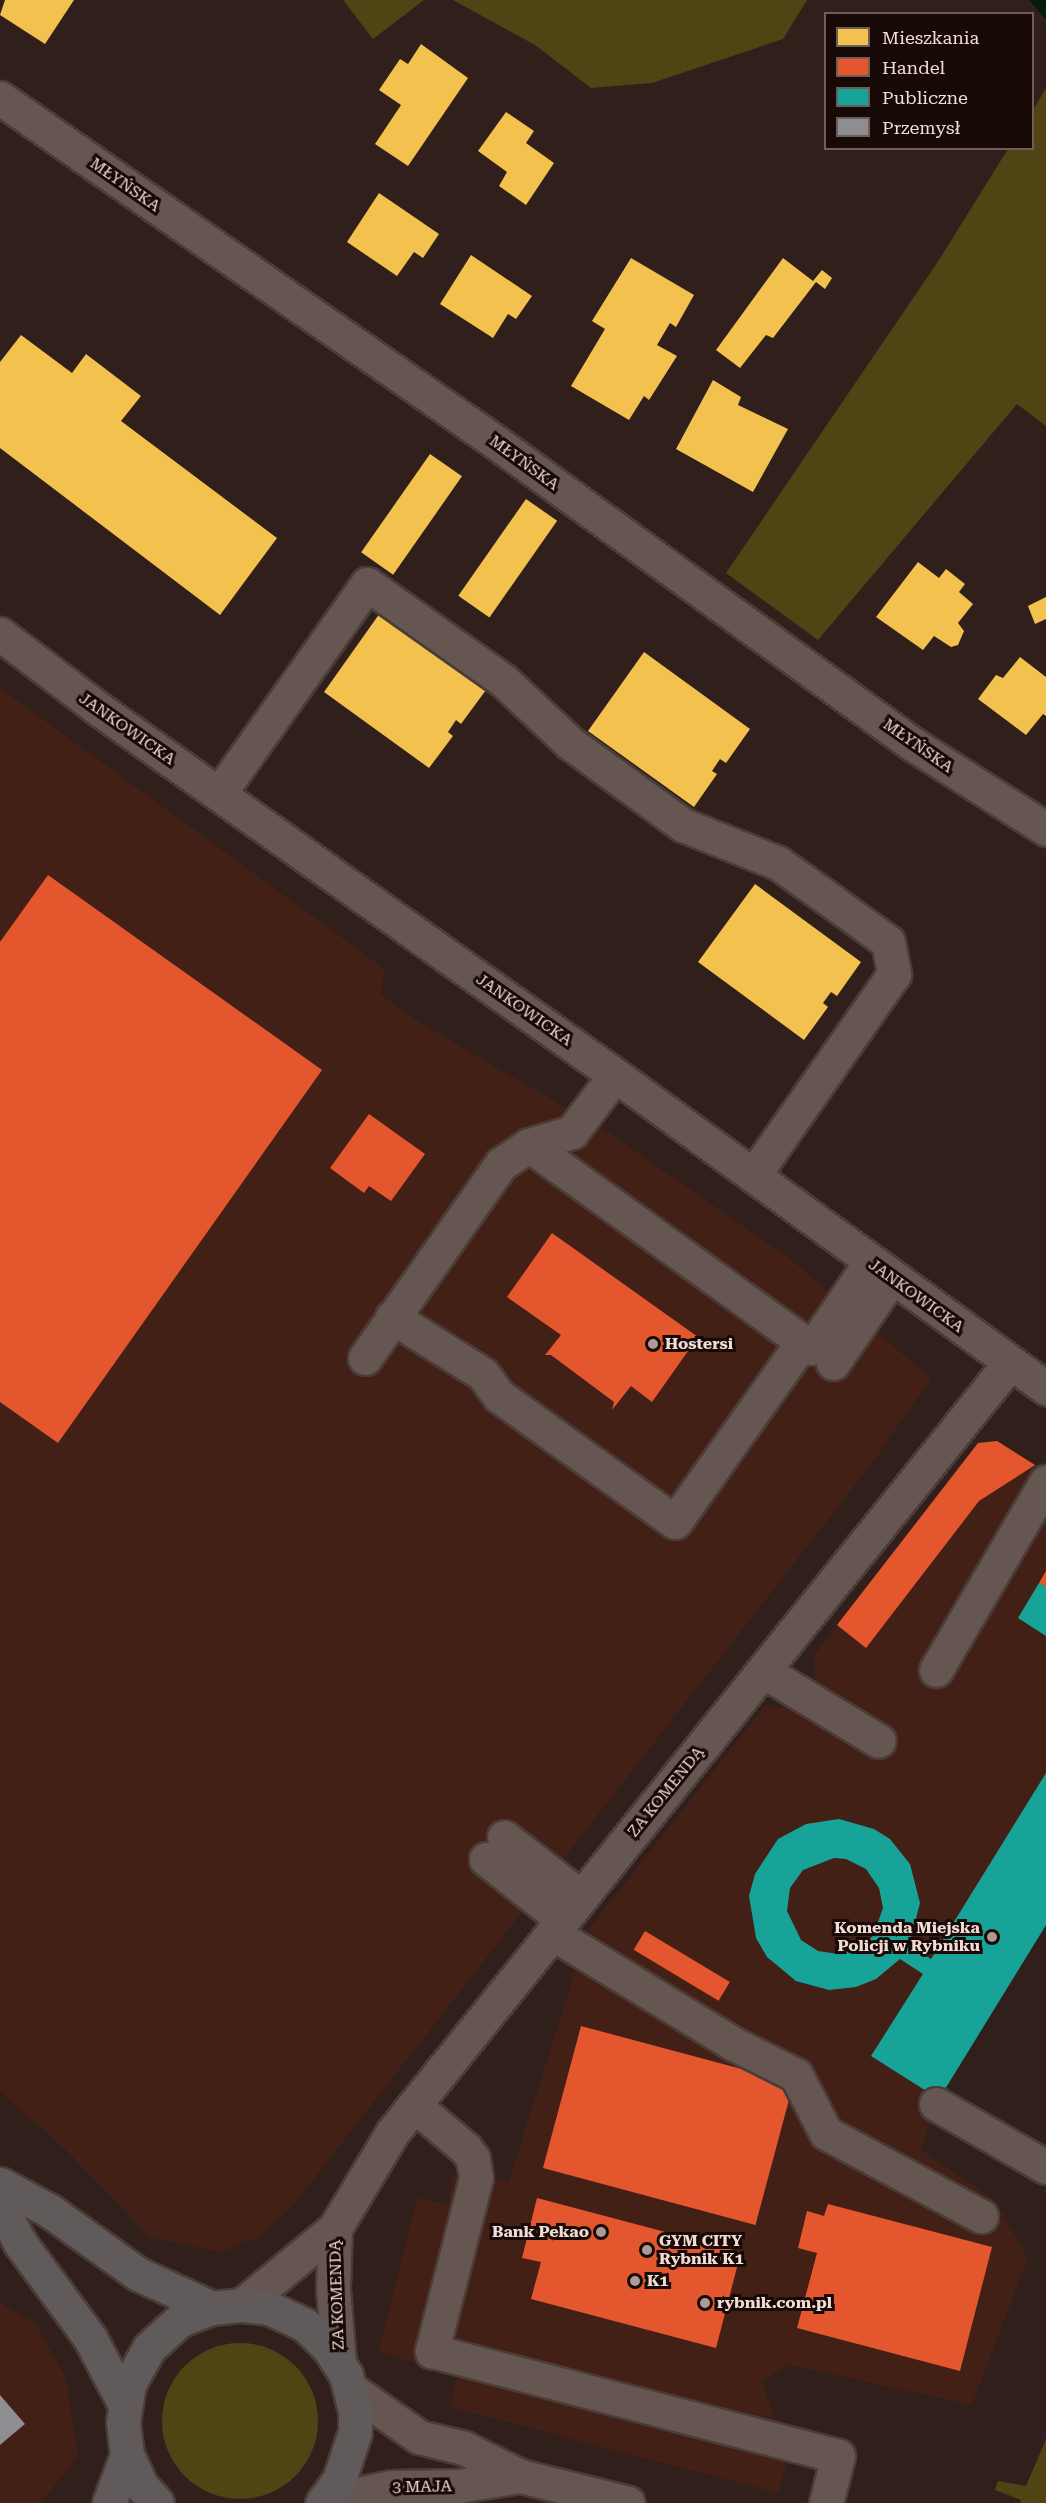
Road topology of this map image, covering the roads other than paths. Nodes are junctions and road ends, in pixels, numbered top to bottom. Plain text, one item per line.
1 (0, 98) edge
2 (0, 634) edge
3 (219, 794) junction
4 (1046, 829) edge
5 (615, 1075) junction
6 (528, 1145) junction
7 (753, 1176) junction
8 (880, 1270) junction
9 (392, 1317) junction
10 (816, 1350) junction
11 (365, 1358) dead end
12 (1010, 1365) junction
13 (1046, 1388) edge
14 (1046, 1482) edge
15 (936, 1670) dead end
16 (763, 1671) junction
17 (879, 1742) dead end
18 (495, 1848) dead end
19 (565, 1917) junction
20 (936, 2104) dead end
21 (414, 2105) junction
22 (1046, 2167) edge
23 (0, 2184) edge
24 (0, 2205) edge
25 (981, 2216) dead end
26 (335, 2228) junction
27 (227, 2306) junction
28 (345, 2376) junction
29 (124, 2403) junction
30 (127, 2455) junction
31 (520, 2476) junction
32 (323, 2502) edge
33 (110, 2503) edge
34 (157, 2503) edge
35 (543, 2503) edge
36 (628, 2503) edge
37 (826, 2503) edge

1 - 4 street, MŁYŃSKA
2 - 3 street, JANKOWICKA
3 - 5 street, JANKOWICKA
3 - 7 street
5 - 6 street
5 - 7 street, JANKOWICKA
6 - 9 street
6 - 10 street
7 - 8 street, JANKOWICKA
8 - 10 street
8 - 12 street, JANKOWICKA
9 - 10 street
9 - 11 street
12 - 13 street, JANKOWICKA
12 - 16 street, ZA KOMENDĄ
14 - 15 street
16 - 17 street
16 - 19 street, ZA KOMENDĄ
18 - 19 street
19 - 21 street, ZA KOMENDĄ
19 - 25 street
20 - 22 street
21 - 26 street, ZA KOMENDĄ
21 - 37 street
23 - 27 main road
24 - 29 main road
26 - 27 street, ZA KOMENDĄ
26 - 28 street, ZA KOMENDĄ
27 - 28 main road
27 - 29 main road
28 - 31 street, 3 MAJA
28 - 32 main road
29 - 30 main road
30 - 33 main road
30 - 34 main road
31 - 32 street, 3 MAJA
31 - 35 street
31 - 36 street, 3 MAJA

